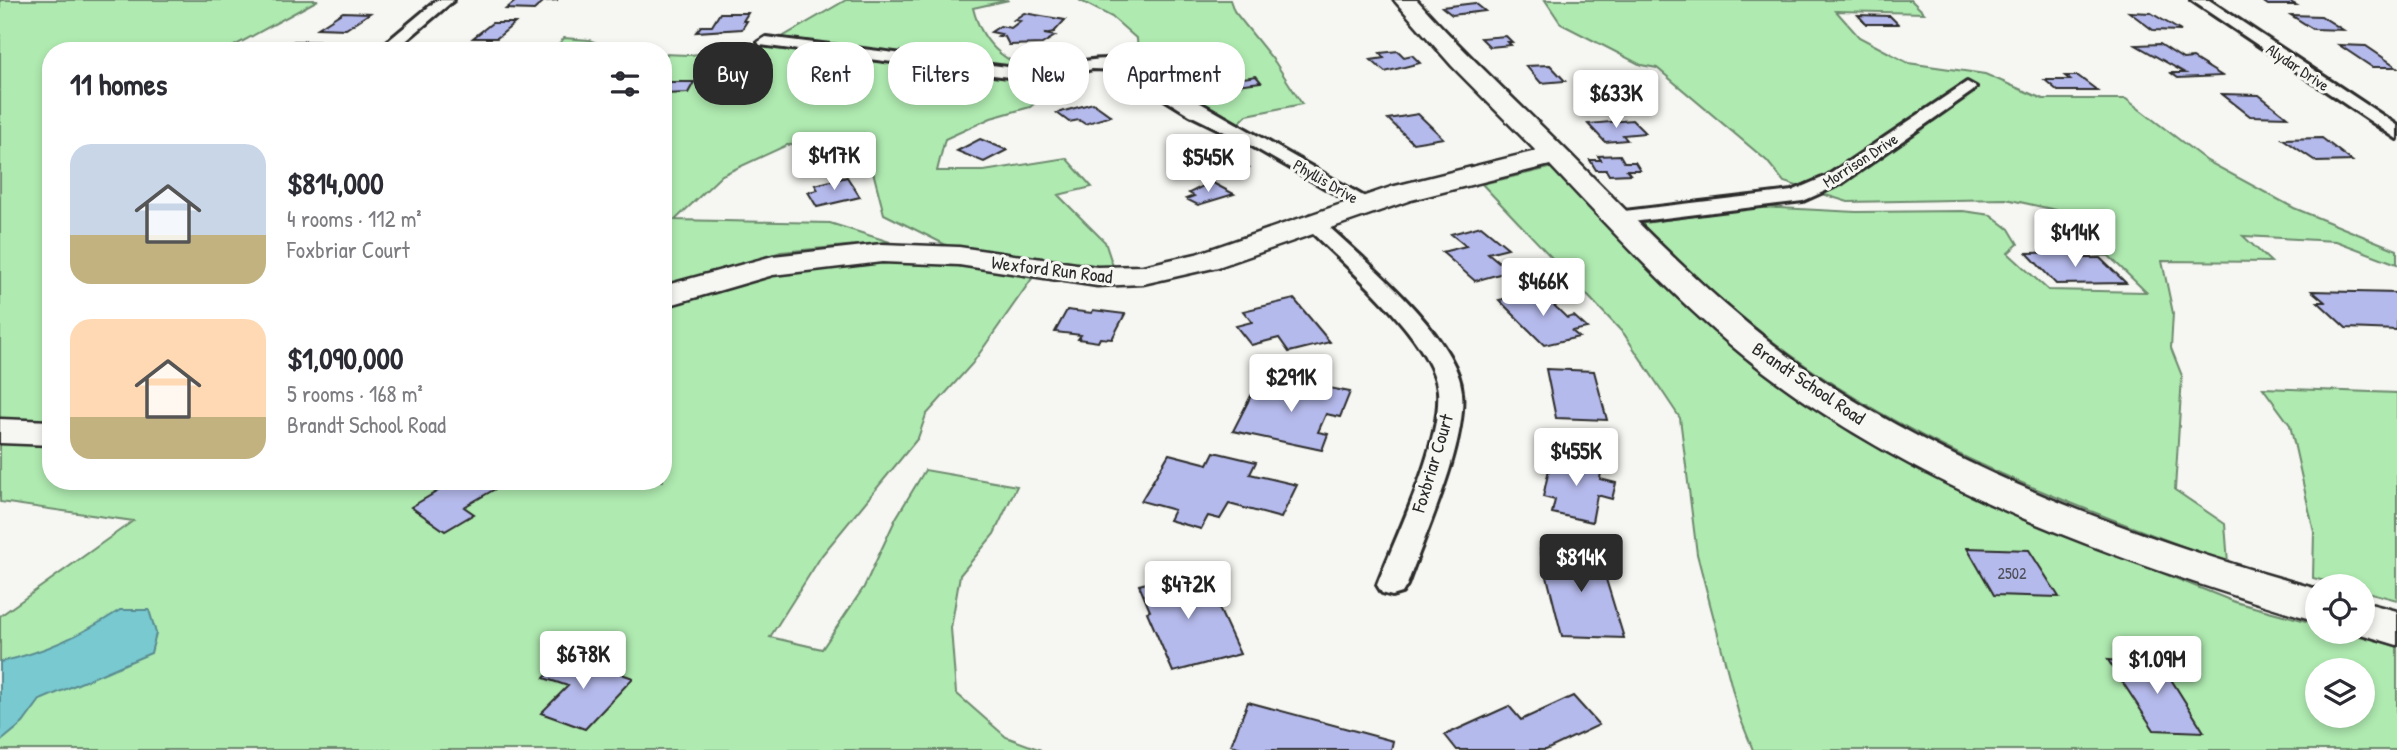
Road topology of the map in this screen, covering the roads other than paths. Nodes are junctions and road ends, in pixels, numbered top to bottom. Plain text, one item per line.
1 (446, 0) edge
2 (1405, 0) edge
3 (2199, 0) edge
4 (395, 42) edge
5 (773, 44) edge
6 (1968, 87) dead end
7 (2397, 133) edge
8 (1555, 156) junction
9 (1367, 204) junction
10 (1616, 218) junction
11 (1312, 222) junction
12 (672, 294) edge
13 (0, 431) edge
14 (42, 433) edge
15 (1392, 585) dead end
16 (2305, 602) edge
17 (2375, 622) edge
18 (2397, 628) edge

1 - 4 street
2 - 8 street, Brandt School Road
3 - 7 street, Alydar Drive
5 - 9 street, Phyllis Drive
6 - 10 street, Morrison Drive
8 - 9 street, Wexford Run Road
8 - 10 street, Brandt School Road
9 - 11 street, Wexford Run Road
10 - 16 street, Brandt School Road
11 - 12 street, Wexford Run Road
11 - 15 street, Foxbriar Court
13 - 14 street
17 - 18 street

